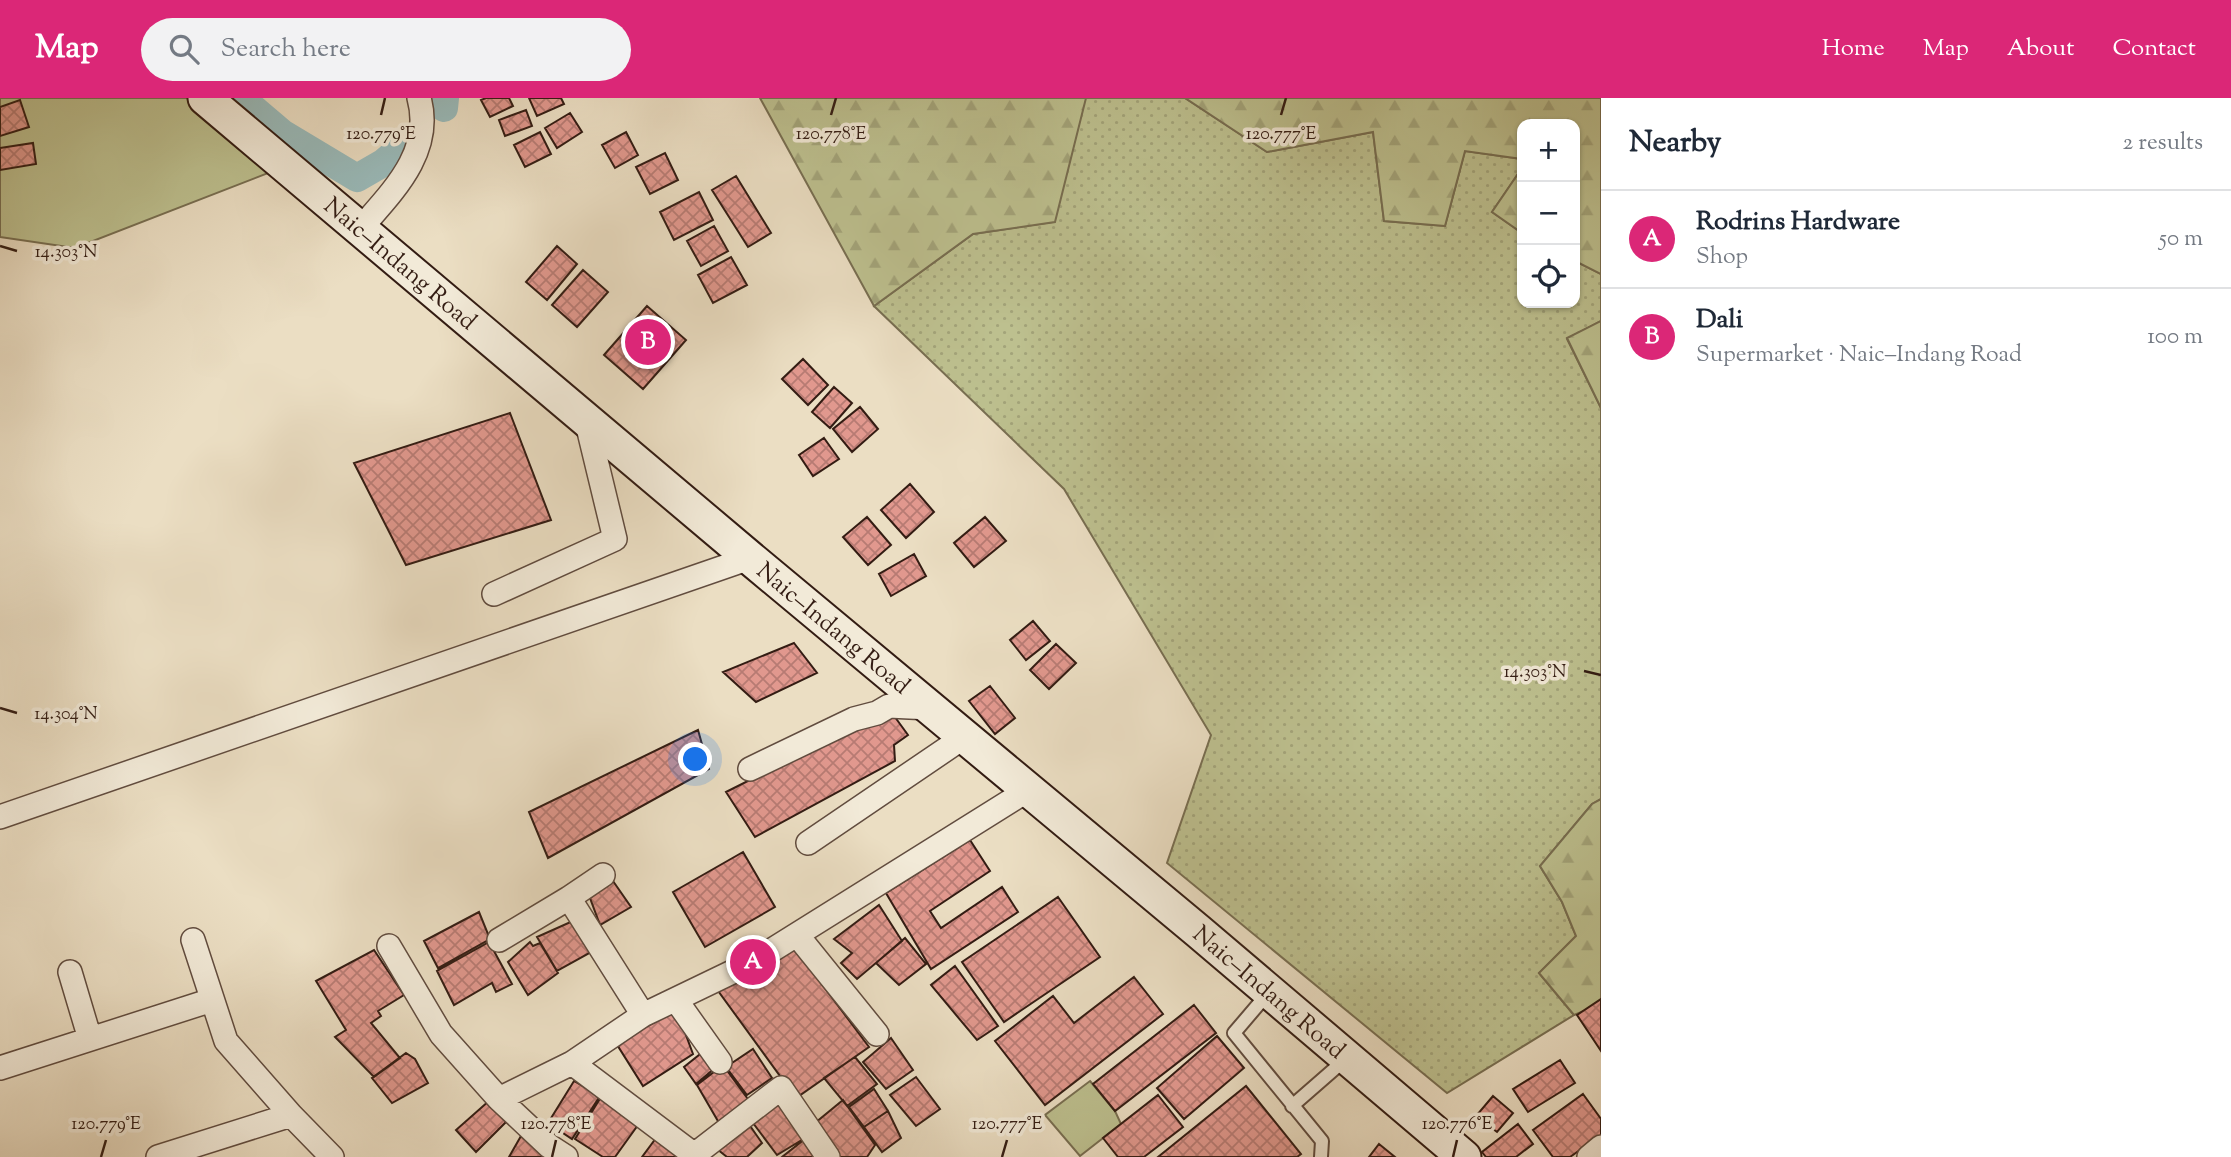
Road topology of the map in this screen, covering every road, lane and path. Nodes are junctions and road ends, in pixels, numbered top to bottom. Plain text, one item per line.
1 (205, 98) edge
2 (419, 98) edge
3 (360, 229) junction
4 (586, 419) junction
5 (750, 558) junction
6 (494, 594) dead end
7 (930, 708) junction
8 (964, 737) junction
9 (750, 769) dead end
10 (1028, 790) junction
11 (0, 817) edge
12 (808, 843) dead end
13 (603, 874) dead end
14 (569, 898) junction
15 (797, 935) junction
16 (193, 940) dead end
17 (499, 940) dead end
18 (389, 946) dead end
19 (70, 972) dead end
20 (1270, 992) junction
21 (212, 1000) junction
22 (676, 1000) junction
23 (643, 1015) junction
24 (877, 1034) dead end
25 (90, 1039) junction
26 (1347, 1058) junction
27 (720, 1062) dead end
28 (572, 1063) junction
29 (0, 1068) edge
30 (499, 1099) junction
31 (1292, 1106) junction
32 (291, 1115) junction
33 (1601, 1147) edge
34 (695, 1156) edge
35 (158, 1157) edge
36 (332, 1157) edge
37 (566, 1157) edge
38 (828, 1157) edge
39 (1321, 1157) edge
40 (1464, 1157) edge
41 (1588, 1157) edge

1 - 3 main road, Naic–Indang Road
2 - 3 street
3 - 4 main road, Naic–Indang Road
4 - 5 main road, Naic–Indang Road
4 - 6 street
5 - 7 main road, Naic–Indang Road
5 - 11 street
7 - 8 main road, Naic–Indang Road
7 - 9 street
8 - 10 main road, Naic–Indang Road
8 - 12 street
10 - 15 street
10 - 20 main road, Naic–Indang Road
13 - 14 street
14 - 17 street
14 - 23 street
15 - 22 street
15 - 24 street
16 - 21 street
18 - 30 street
19 - 25 street
20 - 26 main road, Naic–Indang Road
20 - 31 lane
21 - 25 street
21 - 32 street
22 - 23 street
22 - 27 street
23 - 28 street
25 - 29 street
26 - 31 lane
26 - 40 main road, Naic–Indang Road
28 - 30 street
28 - 34 street
30 - 37 street
31 - 39 lane
32 - 35 street
32 - 36 street
33 - 41 street
34 - 38 street

